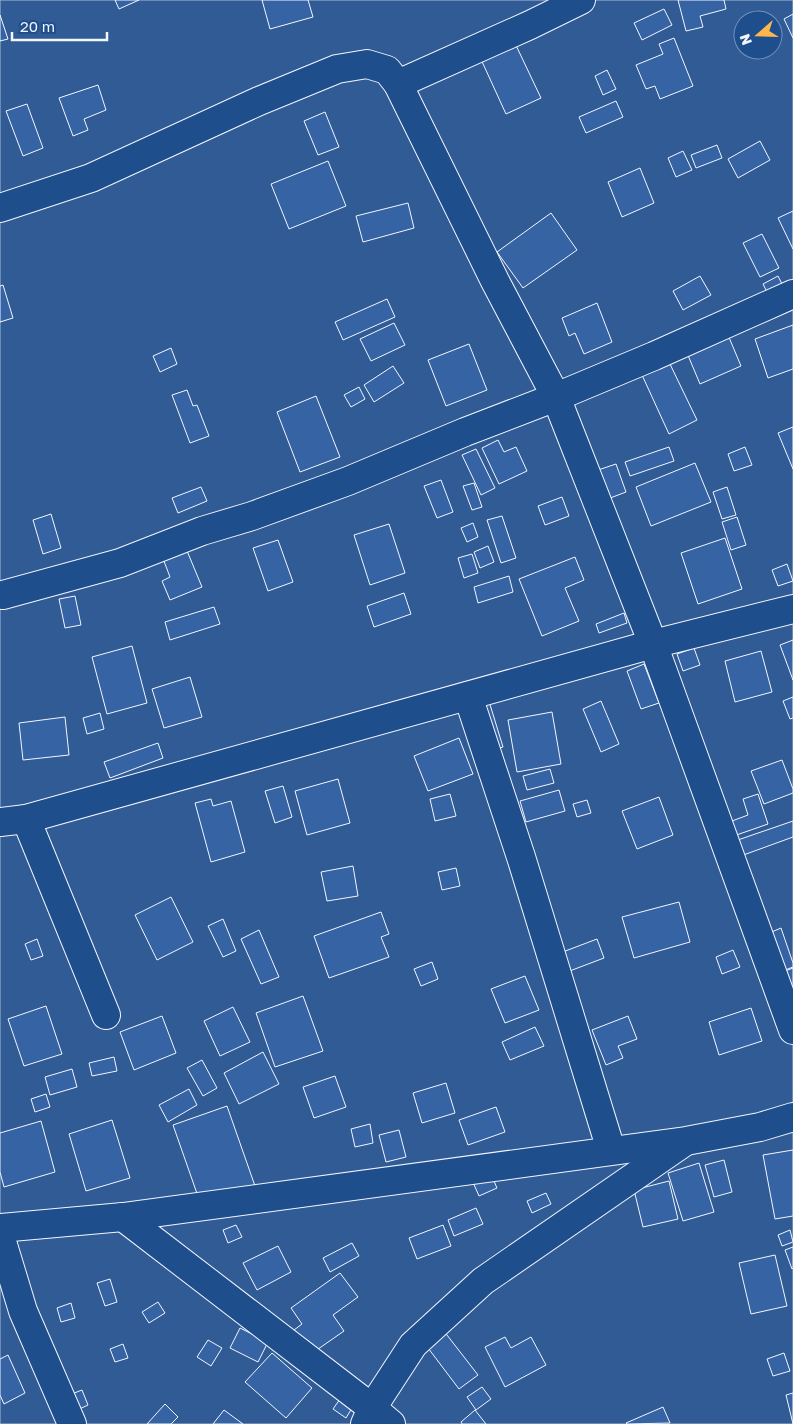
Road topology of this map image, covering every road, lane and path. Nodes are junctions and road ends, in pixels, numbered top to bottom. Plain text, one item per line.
1 (581, 0) edge
2 (398, 84) junction
3 (0, 208) edge
4 (793, 294) edge
5 (556, 397) junction
6 (3, 595) dead end
7 (793, 609) edge
8 (653, 644) junction
9 (468, 696) junction
10 (13, 821) edge
11 (106, 1015) dead end
12 (793, 1030) edge
13 (793, 1117) edge
14 (686, 1141) junction
15 (611, 1150) junction
16 (123, 1217) junction
17 (0, 1228) edge
18 (0, 1235) edge
19 (376, 1419) edge
20 (72, 1424) edge

1 - 2 street
2 - 3 street
2 - 5 street
4 - 5 street
5 - 6 street
5 - 8 street
7 - 8 street
8 - 9 street
8 - 12 street
9 - 10 street
9 - 15 street
10 - 11 street
13 - 14 street
14 - 15 street
14 - 19 street
15 - 16 street
16 - 17 street
16 - 19 street
18 - 20 street

